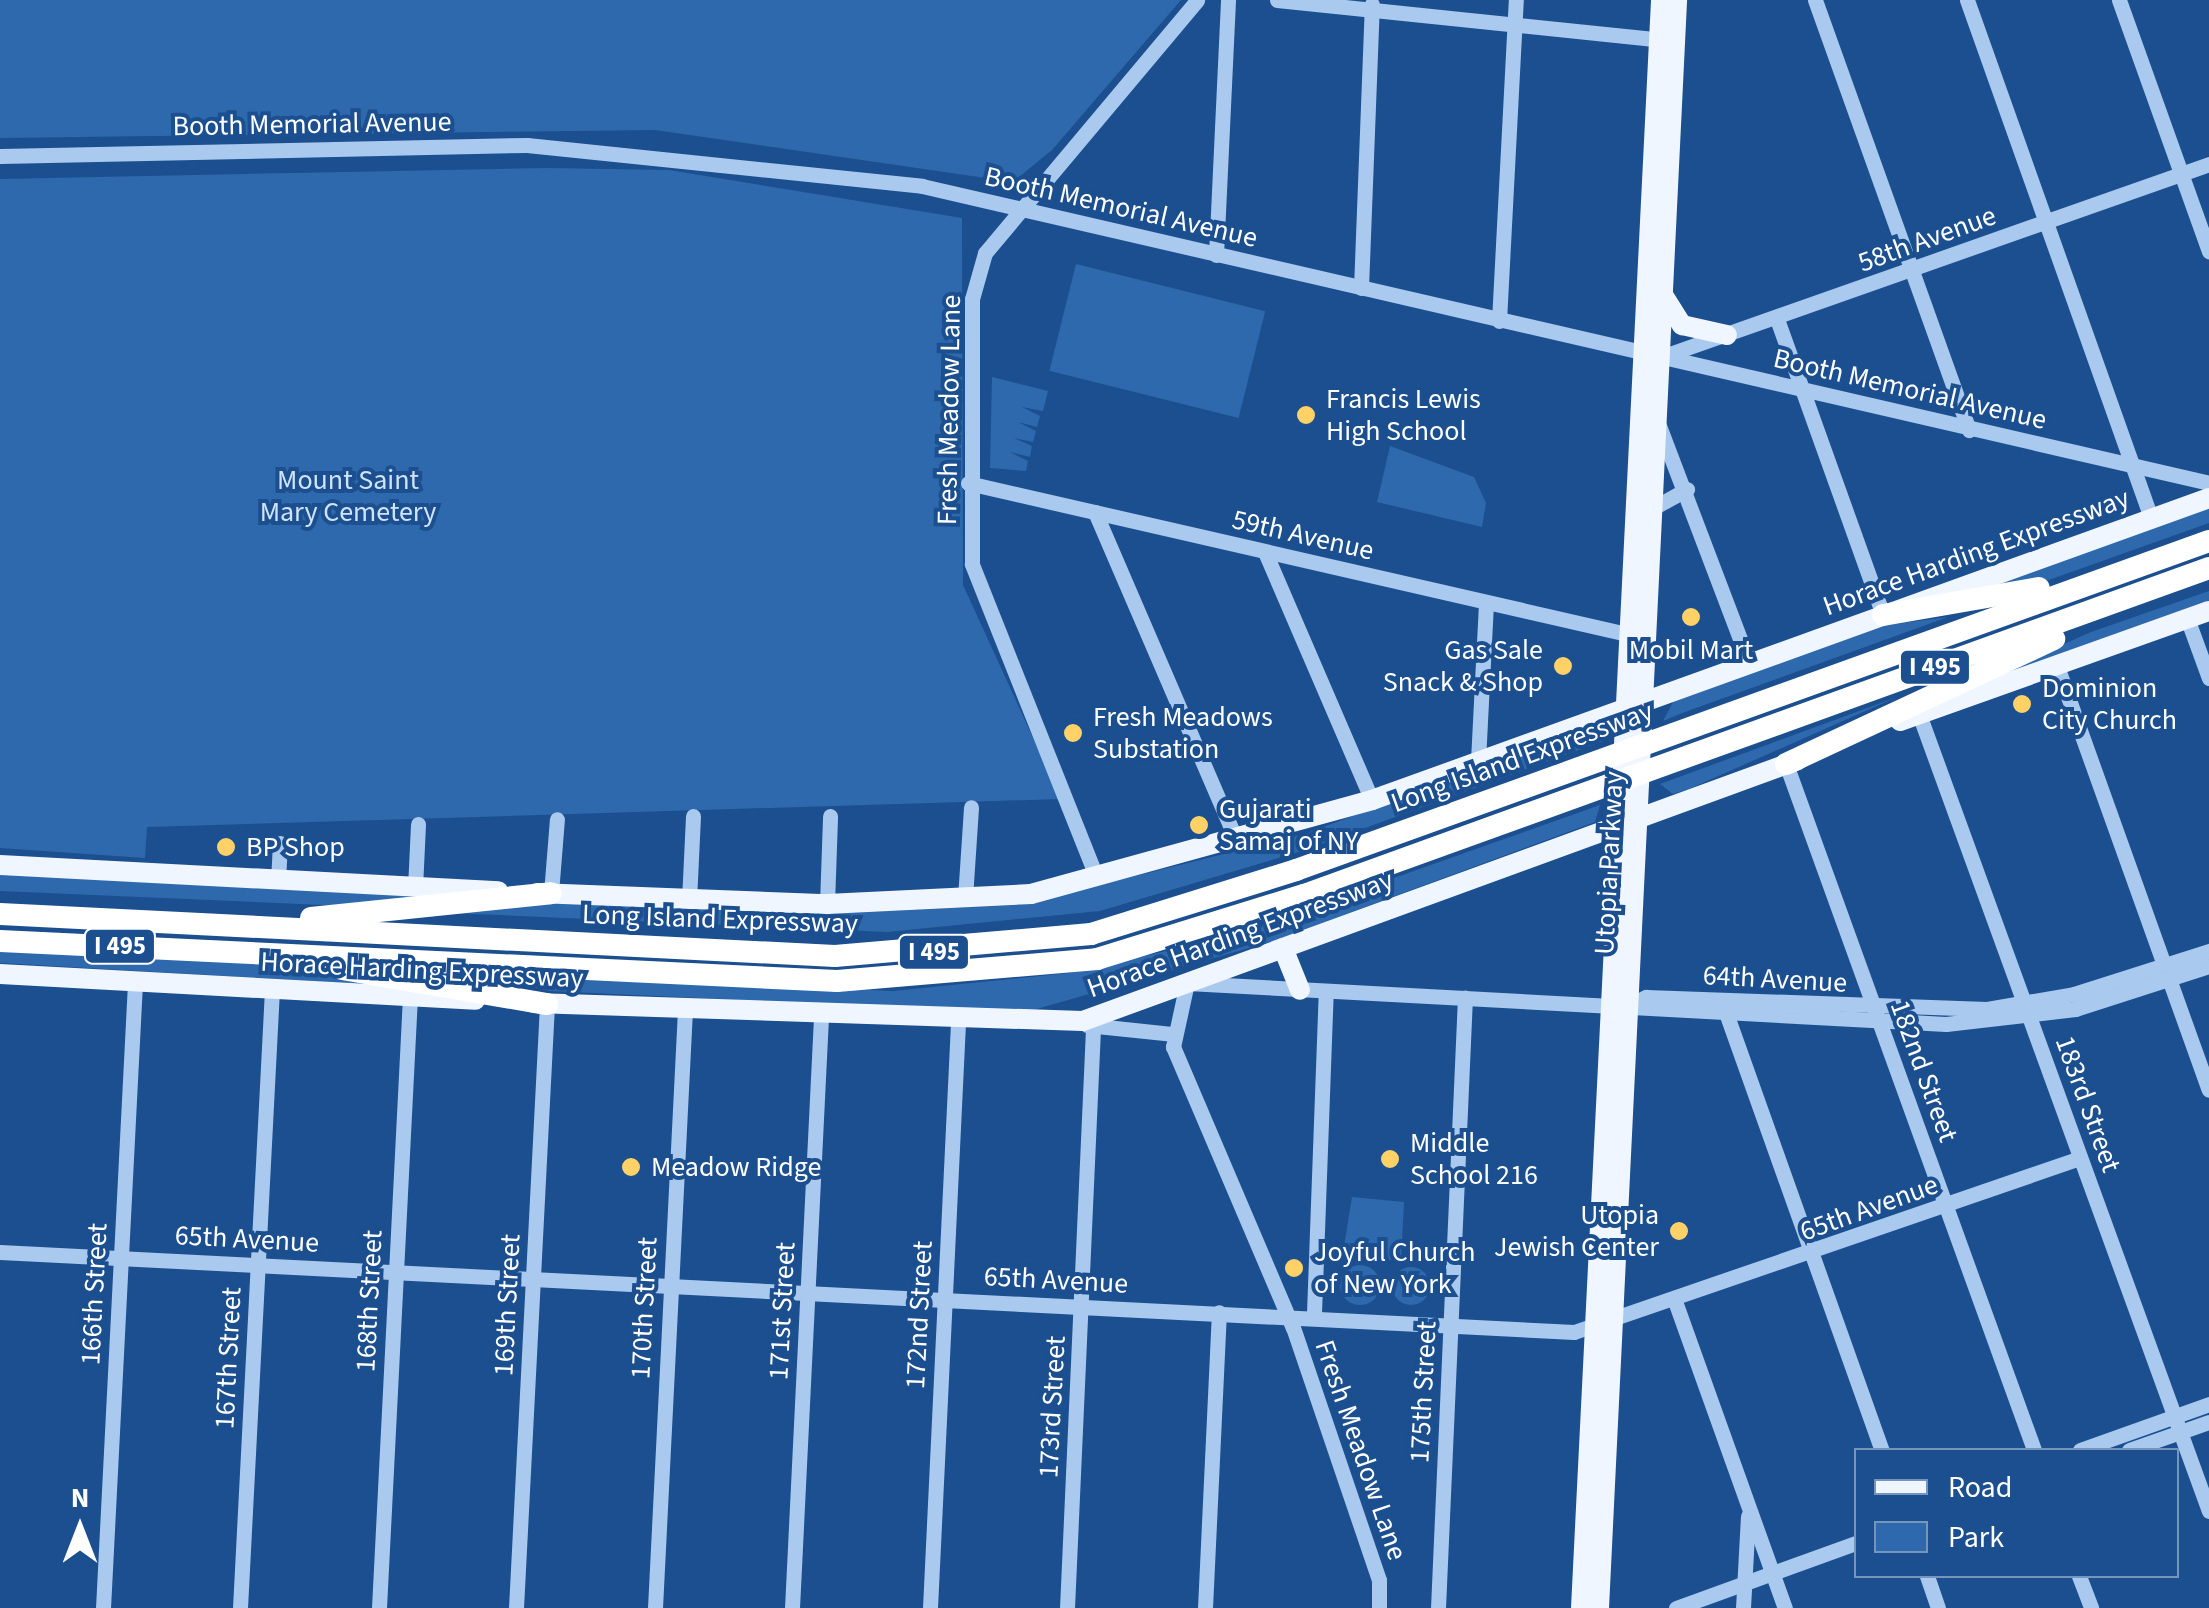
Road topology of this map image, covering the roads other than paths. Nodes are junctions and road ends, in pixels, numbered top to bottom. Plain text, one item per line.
1 (1197, 0) edge
2 (1228, 0) edge
3 (1278, 0) edge
4 (1516, 0) edge
5 (1661, 0) edge
6 (1677, 0) edge
7 (1815, 0) edge
8 (1966, 0) edge
9 (2118, 0) edge
10 (1372, 5) edge
11 (1514, 24) junction
12 (1668, 40) junction
13 (0, 156) edge
14 (2209, 164) edge
15 (2181, 174) junction
16 (1019, 210) junction
17 (2047, 222) junction
18 (2209, 250) edge
19 (1216, 255) junction
20 (1912, 270) junction
21 (1360, 288) junction
22 (1663, 295) junction
23 (1778, 319) junction
24 (1499, 321) junction
25 (1727, 335) junction
26 (1651, 355) junction
27 (1804, 392) junction
28 (1658, 424) junction
29 (1969, 430) junction
30 (2131, 463) junction
31 (968, 483) junction
32 (2209, 483) edge
33 (1687, 489) junction
34 (2209, 498) edge
35 (1653, 508) junction
36 (1095, 512) junction
37 (2151, 518) junction
38 (2208, 542) edge
39 (1265, 552) junction
40 (2209, 569) edge
41 (1486, 603) junction
42 (2209, 611) edge
43 (1883, 615) junction
44 (2187, 618) junction
45 (1627, 634) junction
46 (1749, 663) junction
47 (2058, 666) junction
48 (2209, 678) edge
49 (1646, 701) junction
50 (1624, 709) junction
51 (1919, 714) junction
52 (1478, 761) junction
53 (1786, 764) junction
54 (1372, 800) junction
55 (970, 807) dead end
56 (693, 816) dead end
57 (830, 816) dead end
58 (558, 819) dead end
59 (1630, 822) junction
60 (418, 824) dead end
61 (1237, 842) junction
62 (280, 843) dead end
63 (0, 866) edge
64 (1096, 876) junction
65 (278, 881) junction
66 (415, 888) junction
67 (552, 893) junction
68 (966, 898) junction
69 (689, 901) junction
70 (827, 904) junction
71 (0, 914) edge
72 (237, 926) junction
73 (0, 941) edge
74 (1283, 948) junction
75 (2209, 951) edge
76 (240, 952) junction
77 (2209, 966) edge
78 (0, 974) edge
79 (2166, 974) junction
80 (135, 983) junction
81 (1187, 984) junction
82 (272, 990) junction
83 (1300, 990) junction
84 (1326, 991) junction
85 (410, 996) junction
86 (1465, 998) junction
87 (547, 1004) junction
88 (1622, 1004) junction
89 (1725, 1008) junction
90 (685, 1010) junction
91 (2028, 1011) junction
92 (1878, 1016) junction
93 (821, 1017) junction
94 (958, 1024) junction
95 (1088, 1025) junction
96 (1172, 1034) junction
97 (2209, 1090) edge
98 (2080, 1158) junction
99 (1946, 1207) junction
100 (0, 1252) edge
101 (1811, 1255) junction
102 (121, 1258) junction
103 (258, 1264) junction
104 (396, 1272) junction
105 (533, 1278) junction
106 (670, 1286) junction
107 (808, 1292) junction
108 (945, 1299) junction
109 (1676, 1304) junction
110 (1083, 1306) junction
111 (1286, 1311) junction
112 (1219, 1312) junction
113 (1314, 1313) junction
114 (1605, 1324) junction
115 (1452, 1325) junction
116 (2209, 1404) edge
117 (2209, 1422) edge
118 (2178, 1424) junction
119 (1881, 1448) edge
120 (2033, 1448) edge
121 (2088, 1448) edge
122 (2133, 1448) edge
123 (2209, 1511) edge
124 (1749, 1512) junction
125 (1854, 1544) edge
126 (1773, 1573) junction
127 (1928, 1578) edge
128 (2080, 1578) edge
129 (1744, 1584) junction
130 (104, 1608) edge
131 (240, 1608) edge
132 (379, 1608) edge
133 (516, 1608) edge
134 (654, 1608) edge
135 (792, 1608) edge
136 (930, 1608) edge
137 (1068, 1608) edge
138 (1205, 1608) edge
139 (1378, 1608) edge
140 (1438, 1608) edge
141 (1581, 1608) edge
142 (1600, 1608) edge
143 (1676, 1608) edge
144 (1742, 1608) edge
145 (1786, 1608) edge
146 (1938, 1608) edge
147 (2091, 1608) edge

1 - 16 street, Fresh Meadow Lane
2 - 19 street
3 - 10 street
4 - 11 street
5 - 12 main road, Utopia Parkway
6 - 12 main road, Utopia Parkway
7 - 20 street
8 - 17 street
9 - 15 street
10 - 11 street
10 - 21 street
11 - 12 street
11 - 24 street
12 - 22 main road, Utopia Parkway
12 - 26 main road, Utopia Parkway
13 - 16 street, Booth Memorial Avenue
14 - 15 street, 58th Avenue
15 - 17 street, 58th Avenue
15 - 18 street
16 - 19 street, Booth Memorial Avenue
16 - 31 street, Fresh Meadow Lane
17 - 20 street, 58th Avenue
17 - 30 street
19 - 21 street, Booth Memorial Avenue
20 - 23 street, 58th Avenue
20 - 29 street
21 - 24 street, Booth Memorial Avenue
22 - 25 main road
22 - 26 main road, Utopia Parkway
23 - 25 street, 58th Avenue
23 - 27 street
24 - 26 street, Booth Memorial Avenue
25 - 26 street, 58th Avenue
26 - 27 street, Booth Memorial Avenue
26 - 28 main road, Utopia Parkway
26 - 45 main road, Utopia Parkway
27 - 29 street, Booth Memorial Avenue
27 - 43 street
28 - 33 street
28 - 35 main road, Utopia Parkway
29 - 30 street, Booth Memorial Avenue
30 - 32 street, Booth Memorial Avenue
30 - 37 street
31 - 36 street, 59th Avenue
31 - 64 street, Fresh Meadow Lane
33 - 35 street
33 - 46 street
34 - 37 main road, Horace Harding Expressway
35 - 49 main road, Utopia Parkway
36 - 39 street, 59th Avenue
36 - 61 street
37 - 43 main road, Horace Harding Expressway
38 - 43 highway
38 - 72 highway, Long Island Expressway / I 495
39 - 41 street, 59th Avenue
39 - 54 street
40 - 53 highway
40 - 76 highway, Long Island Expressway / I 495
41 - 45 street, 59th Avenue
41 - 52 street
42 - 44 main road, Horace Harding Expressway
43 - 46 main road, Horace Harding Expressway
44 - 47 main road, Horace Harding Expressway
44 - 48 street
45 - 50 main road, Utopia Parkway
46 - 49 main road, Horace Harding Expressway
47 - 51 main road, Horace Harding Expressway
47 - 79 street
49 - 50 main road, Horace Harding Expressway
49 - 59 main road, Utopia Parkway
50 - 52 main road, Horace Harding Expressway
50 - 59 main road, Utopia Parkway
51 - 53 main road, Horace Harding Expressway
51 - 91 street, 183rd Street
52 - 54 main road, Horace Harding Expressway
53 - 59 main road, Horace Harding Expressway
53 - 92 street, 182nd Street
54 - 61 main road, Horace Harding Expressway
55 - 68 street
56 - 69 street
57 - 70 street
58 - 67 street
59 - 74 main road, Horace Harding Expressway
59 - 88 main road, Utopia Parkway
60 - 66 street
61 - 64 main road, Horace Harding Expressway
62 - 65 street
63 - 65 main road, Horace Harding Expressway
64 - 68 main road, Horace Harding Expressway
65 - 66 main road, Horace Harding Expressway
66 - 67 main road, Horace Harding Expressway
67 - 69 main road, Horace Harding Expressway
67 - 72 highway
68 - 70 main road, Horace Harding Expressway
69 - 70 main road, Horace Harding Expressway
71 - 72 highway, Long Island Expressway / I 495
73 - 76 highway, Long Island Expressway / I 495
74 - 81 main road, Horace Harding Expressway
74 - 83 main road
75 - 79 street, 64th Avenue
76 - 87 highway
77 - 79 street, 64th Avenue
78 - 80 main road, Horace Harding Expressway
79 - 91 street, 64th Avenue
79 - 97 street
80 - 82 main road, Horace Harding Expressway
80 - 102 street, 166th Street
81 - 83 street, 64th Avenue
81 - 95 main road, Horace Harding Expressway
81 - 96 street
82 - 85 main road, Horace Harding Expressway
82 - 103 street, 167th Street
83 - 84 street, 64th Avenue
84 - 86 street, 64th Avenue
84 - 113 street
85 - 87 main road, Horace Harding Expressway
85 - 104 street, 168th Street
86 - 88 street, 64th Avenue
86 - 115 street, 175th Street
87 - 90 main road, Horace Harding Expressway
87 - 105 street, 169th Street
88 - 89 street, 64th Avenue
88 - 114 main road, Utopia Parkway
89 - 92 street, 64th Avenue
89 - 101 street
90 - 93 main road, Horace Harding Expressway
90 - 106 street, 170th Street
91 - 92 street, 64th Avenue
91 - 98 street, 183rd Street
92 - 99 street, 182nd Street
93 - 94 main road, Horace Harding Expressway
93 - 107 street, 171st Street
94 - 95 main road, Horace Harding Expressway
94 - 108 street, 172nd Street
95 - 96 street
95 - 110 street, 173rd Street
96 - 111 street, Fresh Meadow Lane
98 - 99 street, 65th Avenue
98 - 118 street, 183rd Street
99 - 101 street, 65th Avenue
99 - 120 street, 182nd Street
100 - 102 street, 65th Avenue
101 - 109 street, 65th Avenue
101 - 119 street
102 - 103 street, 65th Avenue
102 - 130 street, 166th Street
103 - 104 street, 65th Avenue
103 - 131 street, 167th Street
104 - 105 street, 65th Avenue
104 - 132 street, 168th Street
105 - 106 street, 65th Avenue
105 - 133 street, 169th Street
106 - 107 street, 65th Avenue
106 - 134 street, 170th Street
107 - 108 street, 65th Avenue
107 - 135 street, 171st Street
108 - 110 street, 65th Avenue
108 - 136 street, 172nd Street
109 - 114 street, 65th Avenue
109 - 124 street
110 - 112 street, 65th Avenue
110 - 137 street, 173rd Street
111 - 112 street, 65th Avenue
111 - 113 street, 65th Avenue
111 - 139 street, Fresh Meadow Lane
112 - 138 street
113 - 115 street, 65th Avenue
114 - 115 street, 65th Avenue
114 - 141 main road, Utopia Parkway
114 - 142 main road, Utopia Parkway
115 - 140 street, 175th Street
116 - 118 street
117 - 118 street
118 - 121 street
118 - 122 street
118 - 123 street, 183rd Street
124 - 126 street
124 - 129 street
125 - 126 street
126 - 129 street
126 - 145 street
127 - 146 street
128 - 147 street
129 - 143 street
129 - 144 street

